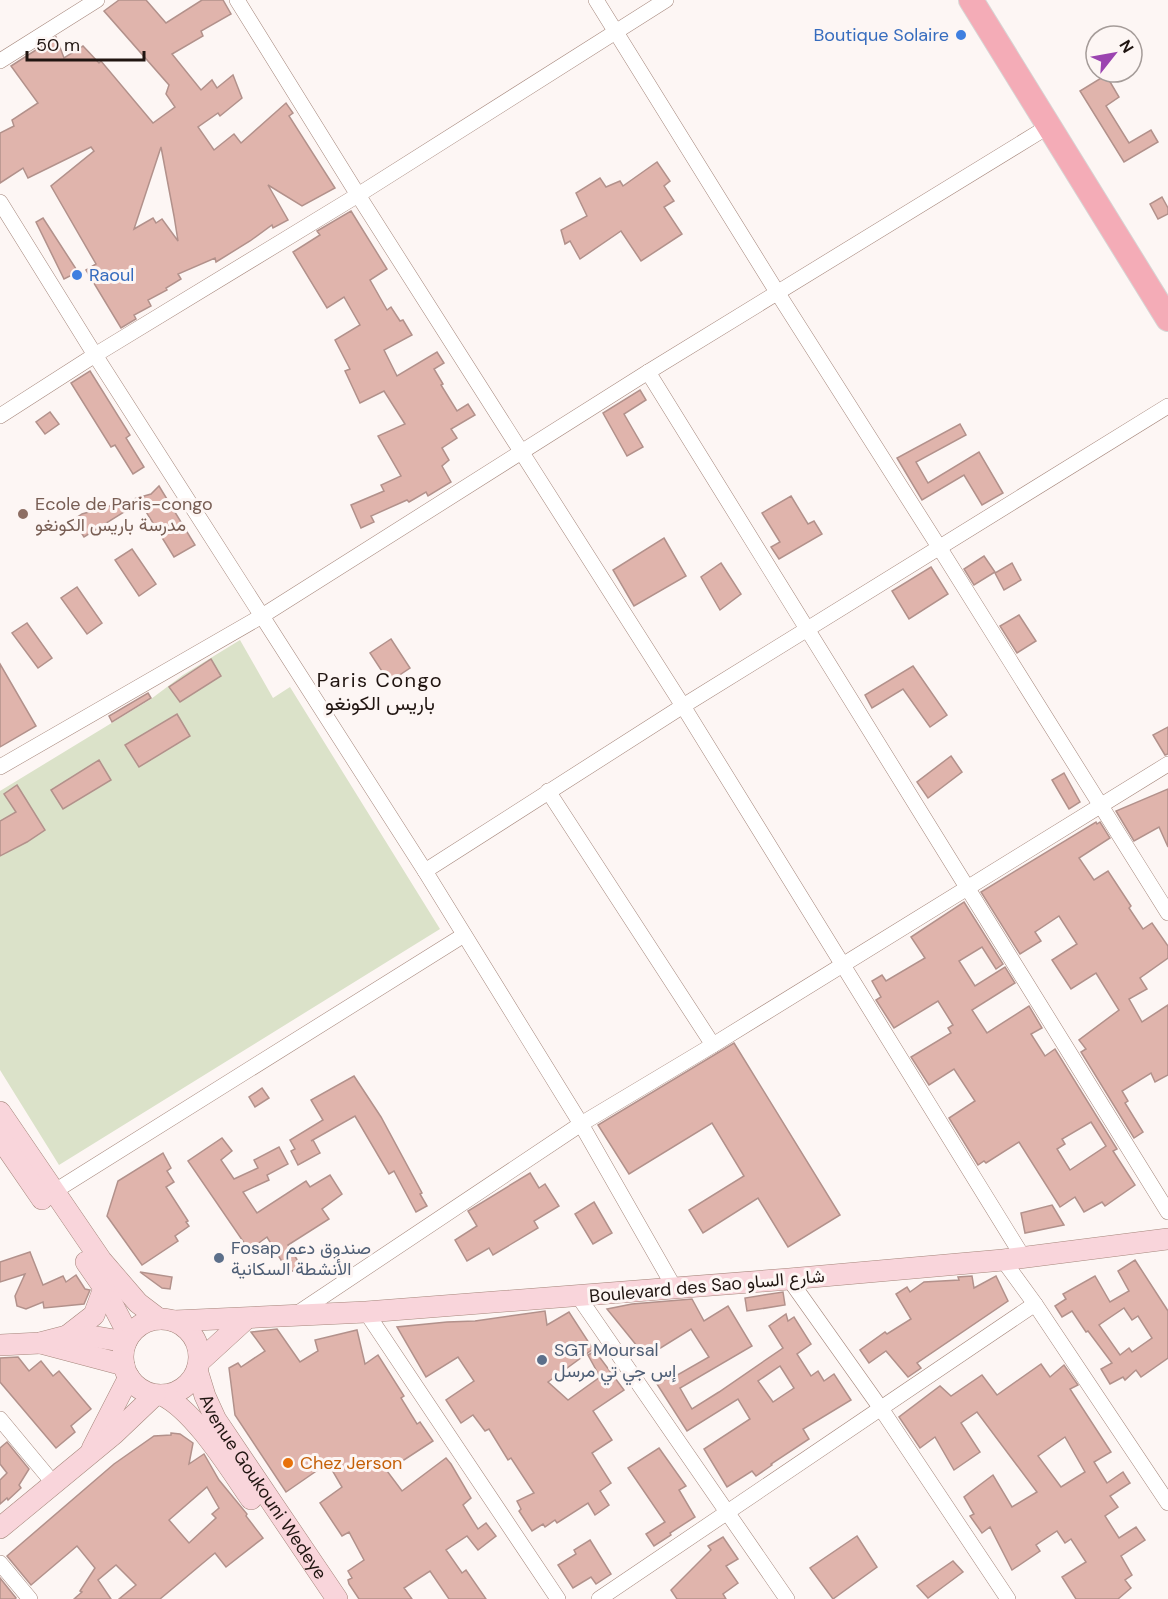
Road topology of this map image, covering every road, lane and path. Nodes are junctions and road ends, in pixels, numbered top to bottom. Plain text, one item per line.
1 (97, 0) edge
2 (237, 0) edge
3 (596, 0) edge
4 (666, 0) edge
5 (971, 0) edge
6 (990, 0) edge
7 (616, 32) junction
8 (0, 61) edge
9 (1048, 126) junction
10 (358, 195) junction
11 (0, 202) edge
12 (1168, 288) edge
13 (777, 292) junction
14 (1168, 319) edge
15 (95, 355) junction
16 (648, 372) junction
17 (1168, 406) edge
18 (0, 416) edge
19 (520, 452) junction
20 (939, 547) junction
21 (262, 616) junction
22 (807, 630) junction
23 (683, 706) junction
24 (1168, 764) edge
25 (0, 767) edge
26 (548, 791) junction
27 (1101, 805) junction
28 (424, 871) junction
29 (968, 886) junction
30 (1168, 913) edge
31 (464, 935) junction
32 (841, 965) junction
33 (713, 1045) junction
34 (0, 1112) edge
35 (581, 1124) junction
36 (0, 1138) edge
37 (48, 1195) junction
38 (1168, 1212) edge
39 (1168, 1239) edge
40 (1013, 1259) junction
41 (789, 1279) junction
42 (675, 1287) junction
43 (104, 1288) junction
44 (579, 1296) junction
45 (1035, 1304) junction
46 (366, 1312) junction
47 (292, 1317) junction
48 (246, 1319) junction
49 (167, 1320) junction
50 (67, 1336) junction
51 (128, 1339) junction
52 (40, 1342) junction
53 (0, 1345) edge
54 (198, 1366) junction
55 (126, 1371) junction
56 (159, 1395) junction
57 (882, 1410) junction
58 (0, 1419) edge
59 (90, 1452) junction
60 (54, 1484) junction
61 (1168, 1503) edge
62 (728, 1512) junction
63 (0, 1528) edge
64 (0, 1563) edge
65 (30, 1599) edge
66 (320, 1599) edge
67 (337, 1599) edge
68 (558, 1599) edge
69 (600, 1599) edge
70 (787, 1599) edge
71 (1008, 1599) edge

1 - 8 street
2 - 10 street
3 - 7 street
4 - 7 street
5 - 9 main road
6 - 12 main road
7 - 10 street
7 - 13 street
9 - 13 street
9 - 14 main road
10 - 15 street
10 - 19 street
11 - 15 street
13 - 16 street
13 - 20 street
15 - 18 street
15 - 21 street
16 - 19 street
16 - 22 street
17 - 20 street
19 - 21 street
19 - 23 street
20 - 22 street
20 - 27 street
21 - 25 street
21 - 28 street
22 - 23 street
22 - 29 street
23 - 26 street
23 - 32 street
24 - 27 street
26 - 28 street
26 - 33 street
27 - 29 street
27 - 30 street
28 - 31 street
29 - 32 street
29 - 38 street
31 - 35 street
31 - 37 street
32 - 33 street
32 - 40 street
33 - 35 street
34 - 37 street
35 - 42 street
35 - 47 street
36 - 37 street
37 - 43 street
37 - 49 street
39 - 40 street, Boulevard des Sao شارع الساو
40 - 41 street, Boulevard des Sao شارع الساو
40 - 45 street
41 - 42 street, Boulevard des Sao شارع الساو
41 - 57 street
42 - 44 street, Boulevard des Sao شارع الساو
43 - 50 street
43 - 51 street
44 - 46 street, Boulevard des Sao شارع الساو
44 - 62 street
45 - 57 street
45 - 61 street
46 - 47 street, Boulevard des Sao شارع الساو
46 - 68 street
47 - 48 street, Boulevard des Sao شارع الساو
48 - 49 street, Boulevard des Sao شارع الساو
48 - 54 street
49 - 51 street
49 - 54 street
50 - 51 street
50 - 52 street
51 - 55 street
52 - 53 street
52 - 55 street
54 - 56 street
54 - 67 street, Avenue Goukouni Wedeye
55 - 56 street
55 - 59 street
56 - 59 street
56 - 66 street, Avenue Goukouni Wedeye
57 - 62 street
57 - 71 street
58 - 60 street
59 - 60 street
60 - 63 street
62 - 69 street
62 - 70 street
64 - 65 street

